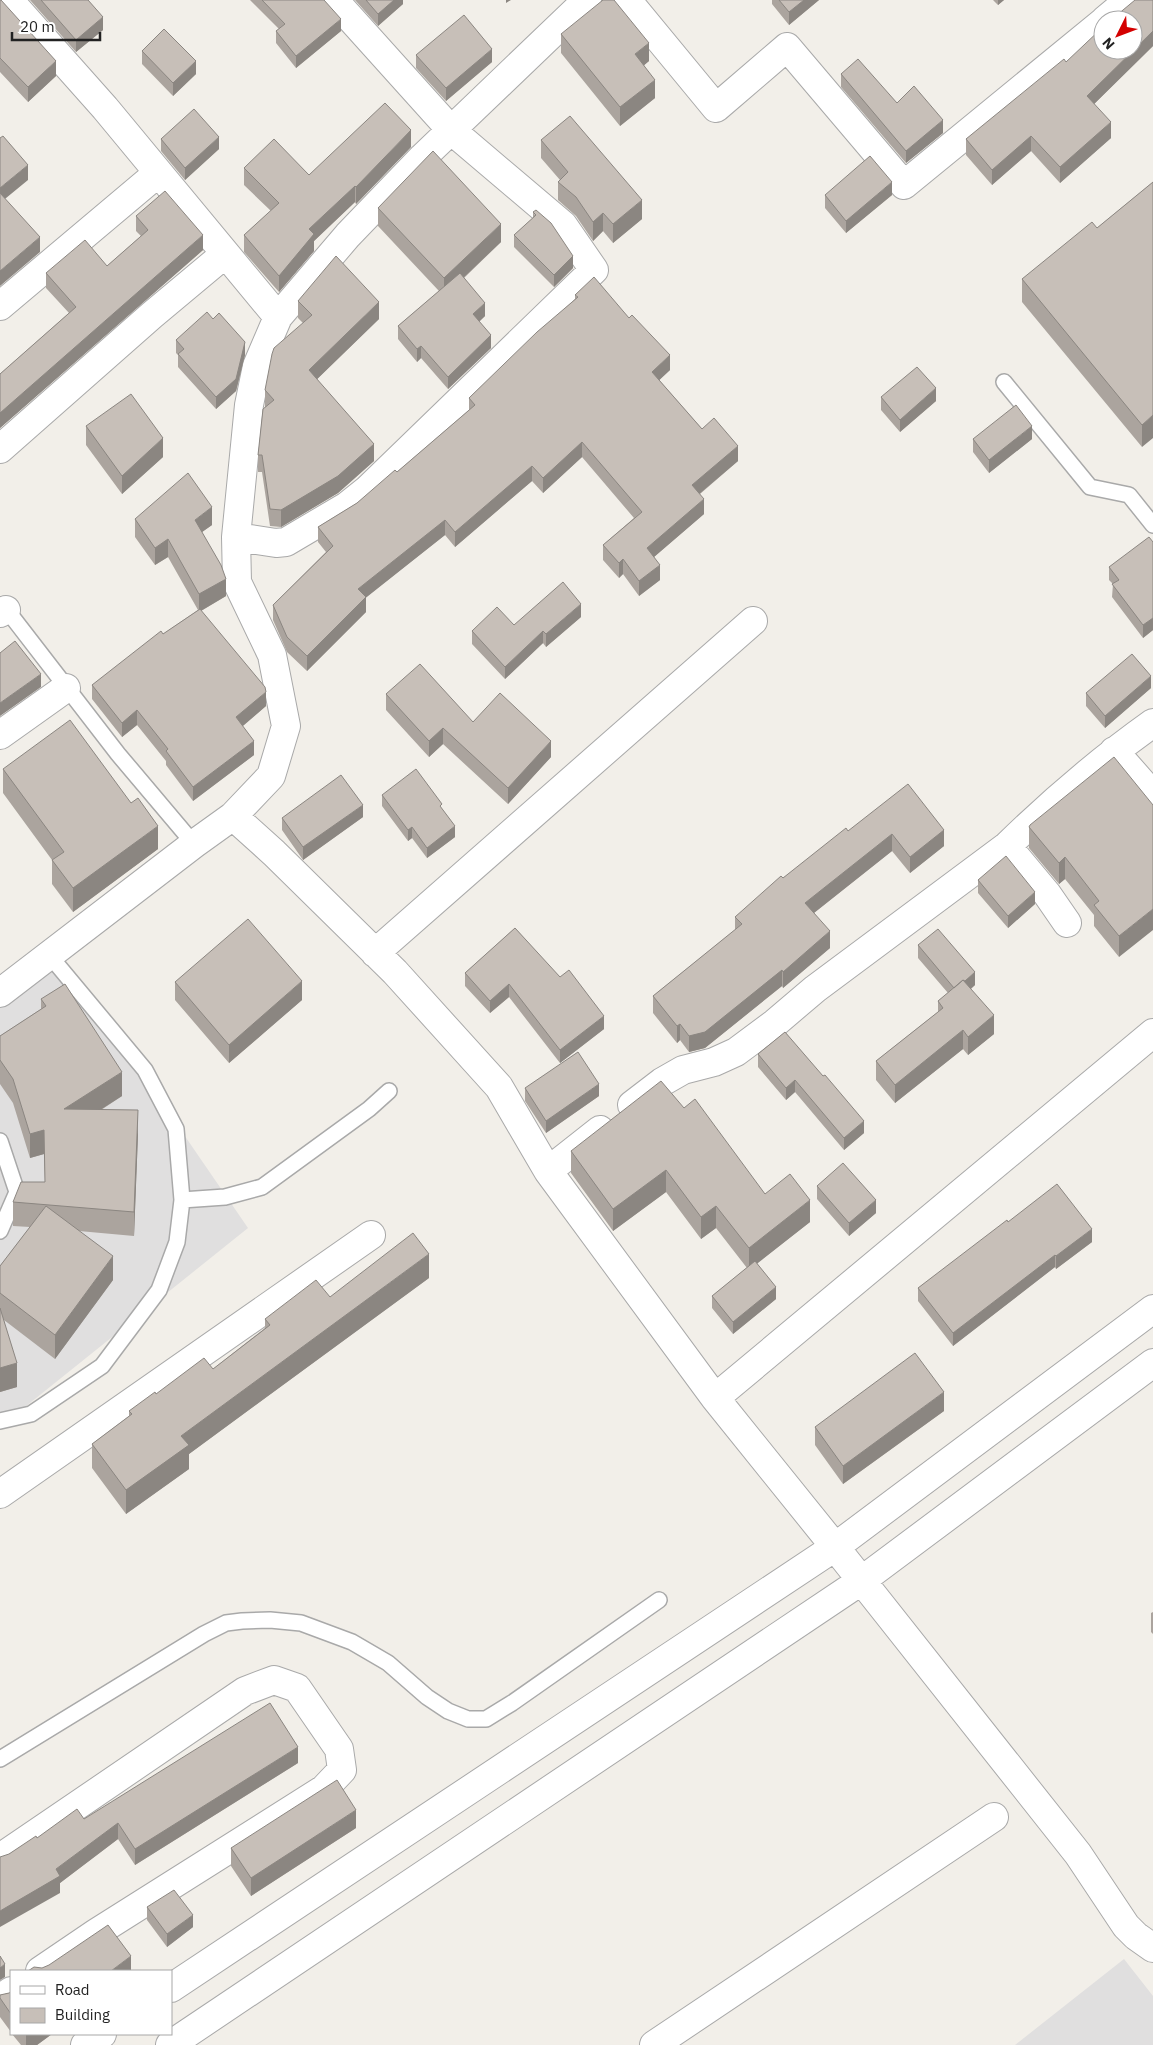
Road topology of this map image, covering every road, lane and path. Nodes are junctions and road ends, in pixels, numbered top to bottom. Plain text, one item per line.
1 (9, 0) edge
2 (334, 0) edge
3 (587, 0) edge
4 (626, 0) edge
5 (1129, 0) edge
6 (1117, 10) edge
7 (1093, 30) edge
8 (451, 130) junction
9 (158, 173) junction
10 (224, 254) junction
11 (0, 306) edge
12 (278, 317) junction
13 (1004, 382) dead end
14 (0, 449) edge
15 (1153, 524) edge
16 (236, 537) junction
17 (2, 608) edge
18 (753, 621) dead end
19 (66, 688) junction
20 (1153, 723) edge
21 (0, 735) edge
22 (1114, 751) junction
23 (1153, 795) edge
24 (233, 816) junction
25 (194, 844) junction
26 (1007, 846) junction
27 (1067, 923) dead end
28 (375, 953) junction
29 (50, 956) junction
30 (0, 993) edge
31 (1153, 1033) edge
32 (389, 1091) dead end
33 (0, 1141) edge
34 (548, 1171) junction
35 (182, 1200) junction
36 (0, 1231) edge
37 (372, 1235) dead end
38 (1153, 1309) edge
39 (1153, 1363) edge
40 (715, 1398) junction
41 (0, 1421) edge
42 (0, 1494) edge
43 (834, 1547) junction
44 (861, 1580) junction
45 (659, 1600) dead end
46 (0, 1759) edge
47 (994, 1817) dead end
48 (0, 1858) edge
49 (1153, 1948) edge
50 (41, 1970) edge
51 (172, 1987) edge
52 (100, 2035) edge
53 (85, 2045) edge
54 (170, 2045) edge
55 (654, 2045) edge

1 - 9 street
2 - 8 street
3 - 8 street
4 - 7 street
5 - 6 street
8 - 12 street
8 - 16 street
9 - 10 street
9 - 11 street
10 - 12 street
10 - 14 street
12 - 16 street
13 - 15 lane
16 - 24 street
17 - 19 lane
18 - 28 street
19 - 21 street
19 - 25 lane
20 - 22 street
22 - 23 street
22 - 26 street
24 - 25 street
24 - 28 street
25 - 29 street
26 - 27 street
26 - 34 street
28 - 34 street
29 - 30 street
29 - 35 lane
31 - 40 street
32 - 35 lane
33 - 36 lane
34 - 40 street
35 - 41 lane
37 - 42 street
38 - 43 street
39 - 44 street
40 - 43 street
43 - 44 street
43 - 51 street
44 - 49 street
44 - 54 street
45 - 46 lane
47 - 55 street
48 - 50 street
52 - 53 street

